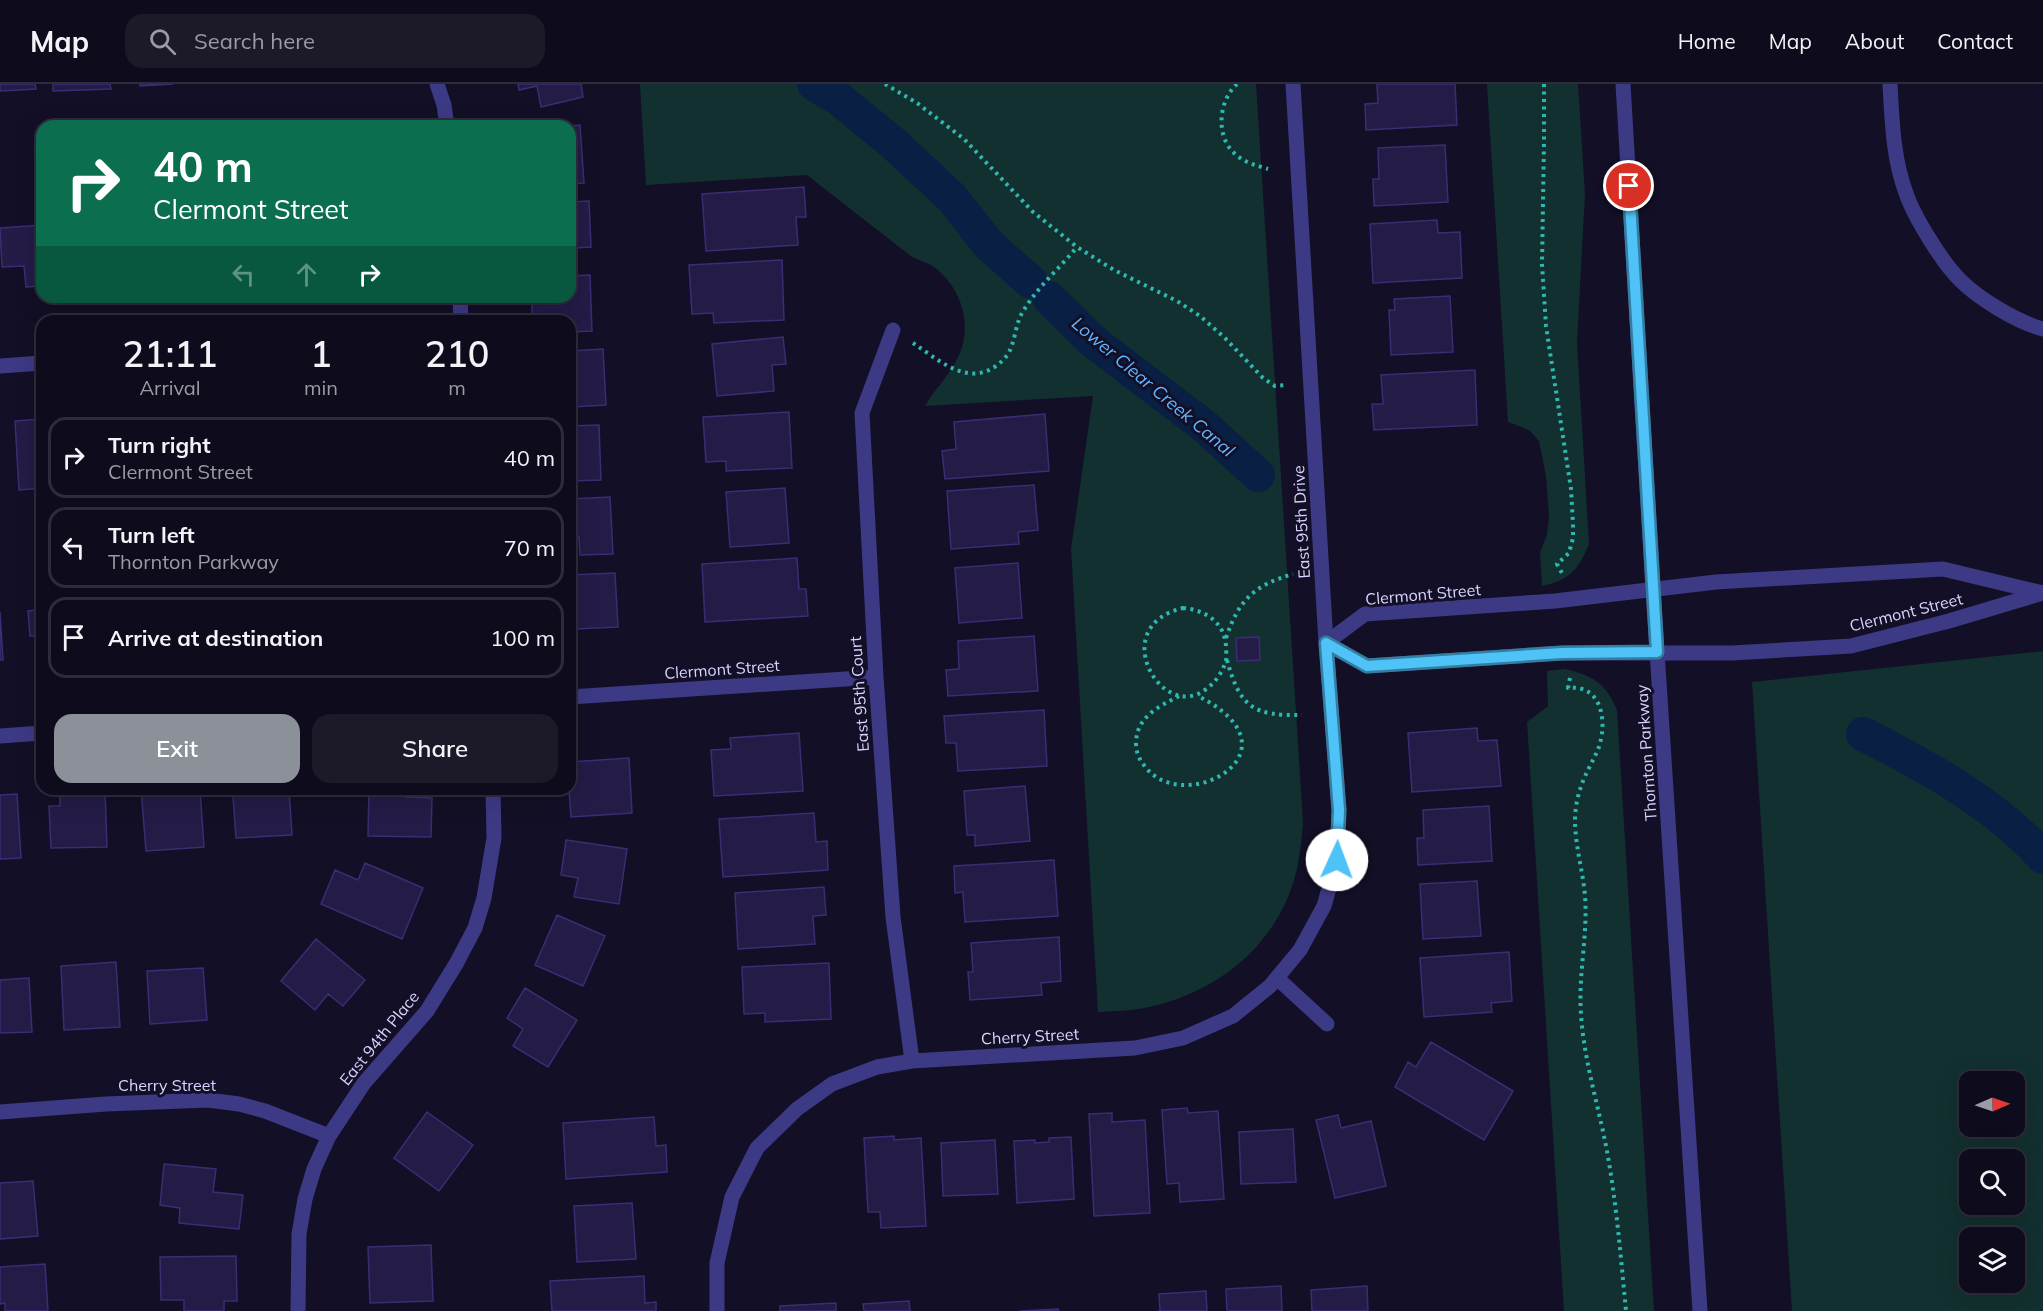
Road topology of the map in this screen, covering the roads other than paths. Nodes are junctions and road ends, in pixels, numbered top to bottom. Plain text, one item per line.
1 (437, 84) edge
2 (1293, 84) edge
3 (1623, 84) edge
4 (1890, 84) edge
5 (446, 120) edge
6 (2043, 329) edge
7 (893, 330) road end
8 (36, 363) edge
9 (0, 366) edge
10 (1653, 590) junction
11 (2043, 593) edge
12 (1326, 643) junction
13 (1657, 652) junction
14 (876, 677) junction
15 (576, 697) edge
16 (36, 733) edge
17 (0, 736) edge
18 (493, 795) edge
19 (1300, 950) joint
20 (1276, 978) junction
21 (1327, 1024) dead end
22 (912, 1061) junction
23 (0, 1112) edge
24 (328, 1136) junction
25 (298, 1311) edge
26 (717, 1311) edge
27 (1700, 1311) edge

1 - 5 street
2 - 12 street, East 95th Drive
3 - 10 street, Thornton Parkway
4 - 6 street
7 - 14 street, East 95th Court
8 - 9 street
10 - 11 street, Clermont Street
10 - 12 street, Clermont Street
10 - 13 street, Thornton Parkway
11 - 13 street, Clermont Street
12 - 13 street, Clermont Street
12 - 19 street, East 95th Drive
13 - 27 street, Thornton Parkway
14 - 15 street, Clermont Street
14 - 22 street, East 95th Court
16 - 17 street
18 - 24 street, East 94th Place
19 - 20 street, Cherry Street
20 - 21 street
20 - 22 street, Cherry Street
22 - 26 street, Cherry Street
23 - 24 street, Cherry Street
24 - 25 street, East 94th Place

